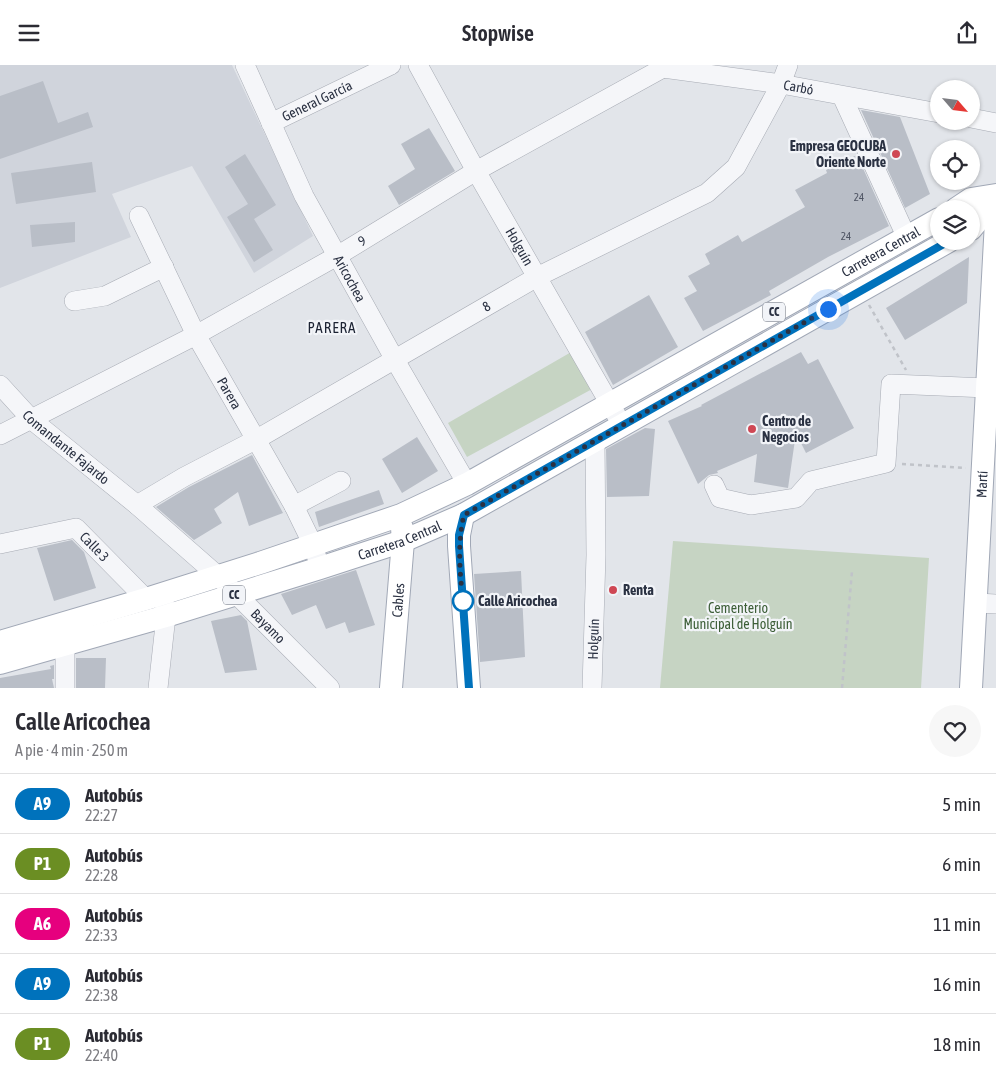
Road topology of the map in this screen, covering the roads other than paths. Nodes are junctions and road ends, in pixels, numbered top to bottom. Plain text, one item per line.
1 (244, 65) edge
2 (391, 65) edge
3 (418, 65) edge
4 (788, 65) edge
5 (661, 67) edge
6 (781, 85) junction
7 (842, 95) junction
8 (930, 111) edge
9 (980, 120) edge
10 (271, 123) junction
11 (996, 123) edge
12 (476, 171) junction
13 (996, 197) edge
14 (970, 200) edge
15 (139, 216) dead end
16 (980, 217) edge
17 (996, 221) edge
18 (930, 224) edge
19 (907, 238) junction
20 (995, 249) edge
21 (933, 250) edge
22 (337, 256) junction
23 (164, 267) junction
24 (537, 277) junction
25 (74, 301) dead end
26 (196, 335) junction
27 (395, 360) junction
28 (0, 385) edge
29 (986, 388) junction
30 (609, 404) junction
31 (32, 419) junction
32 (622, 425) junction
33 (0, 435) edge
34 (257, 439) junction
35 (595, 440) junction
36 (341, 481) dead end
37 (467, 484) junction
38 (714, 485) dead end
39 (137, 505) junction
40 (294, 506) junction
41 (401, 515) junction
42 (464, 515) junction
43 (403, 541) junction
44 (0, 544) edge
45 (313, 545) junction
46 (320, 568) junction
47 (218, 576) junction
48 (237, 594) junction
49 (158, 603) junction
50 (986, 603) edge
51 (0, 642) edge
52 (64, 644) junction
53 (0, 663) edge
54 (64, 688) edge
55 (158, 688) edge
56 (330, 688) edge
57 (392, 688) edge
58 (469, 688) edge
59 (592, 688) edge
60 (971, 688) edge

1 - 10 street, Aricochea
2 - 10 street, General García
3 - 12 street, Holguín
4 - 6 street, 8
5 - 6 street, Carbó
5 - 12 street, 9
6 - 7 street, Carbó
6 - 24 street, 8
7 - 8 street, Carbó
7 - 19 street
9 - 11 street
10 - 22 street, Aricochea
12 - 22 street, 9
12 - 24 street, Holguín
13 - 14 main road
13 - 16 main road
15 - 23 street, Parera
17 - 20 main road, Martí
18 - 19 main road, Carretera Central / CC
19 - 30 main road, Carretera Central / CC
20 - 29 main road, Martí
21 - 32 main road, Carretera Central / CC
22 - 26 street, 9
22 - 27 street, Aricochea
23 - 25 street
23 - 26 street, Parera
24 - 27 street, 8
24 - 30 street, Holguín
26 - 31 street, 9
26 - 34 street, Parera
27 - 34 street, 8
27 - 37 street, Aricochea
28 - 31 street, Comandante Fajardo
29 - 38 street
29 - 50 main road, Martí
30 - 32 street, Holguín
30 - 37 main road, Carretera Central / CC
31 - 33 street, 9
31 - 39 street, Comandante Fajardo
32 - 35 main road, Carretera Central / CC
34 - 39 street, 8
34 - 40 street, Parera
35 - 42 main road, Carretera Central / CC
35 - 59 street, Holguín
36 - 40 street
37 - 41 main road, Carretera Central / CC
39 - 47 street, Bayamo
40 - 45 street, Parera
41 - 43 main road, Cables
41 - 45 main road, Carretera Central / CC
42 - 43 main road, Carretera Central / CC
42 - 58 main road
43 - 46 main road, Carretera Central / CC
43 - 57 main road, Cables
44 - 49 street, Calle 3
45 - 46 street, Parera
45 - 47 main road, Carretera Central / CC
46 - 48 main road, Carretera Central / CC
47 - 48 street, Bayamo
47 - 49 main road, Carretera Central / CC
48 - 49 main road, Carretera Central / CC
48 - 56 street, Bayamo
49 - 51 main road, Carretera Central / CC
49 - 52 main road, Carretera Central / CC
49 - 55 street
50 - 60 main road, Martí
52 - 53 main road, Carretera Central / CC
52 - 54 street

